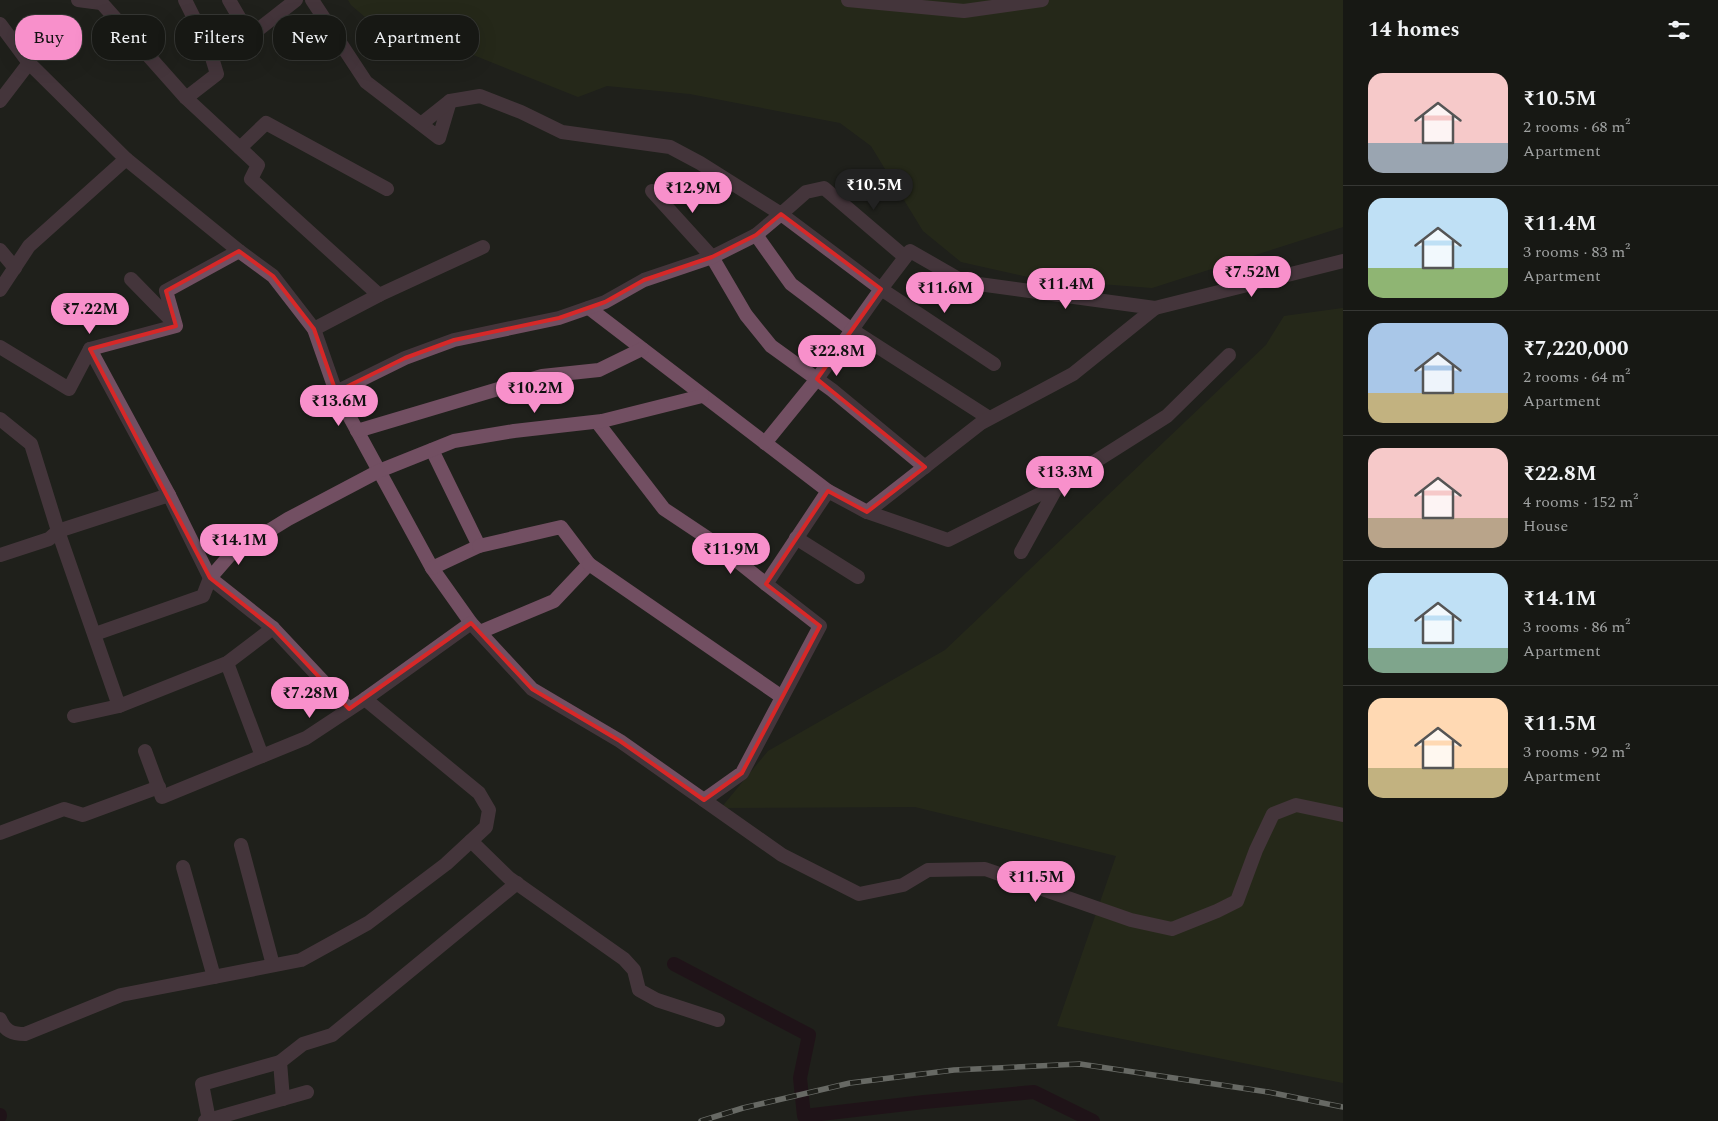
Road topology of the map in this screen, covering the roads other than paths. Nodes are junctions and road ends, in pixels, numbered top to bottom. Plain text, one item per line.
1 (78, 0) edge
2 (185, 0) edge
3 (229, 0) edge
4 (296, 0) edge
5 (312, 0) edge
6 (848, 0) edge
7 (1042, 0) edge
8 (100, 2) edge
9 (192, 15) edge
10 (238, 15) edge
11 (0, 24) edge
12 (263, 26) edge
13 (213, 60) edge
14 (29, 63) junction
15 (186, 98) junction
16 (450, 101) junction
17 (0, 102) edge
18 (421, 124) junction
19 (240, 148) junction
20 (126, 159) junction
21 (387, 189) dead end
22 (652, 191) dead end
23 (781, 214) junction
24 (756, 236) junction
25 (482, 247) dead end
26 (0, 250) edge
27 (239, 251) junction
28 (712, 257) junction
29 (905, 257) junction
30 (1343, 261) edge
31 (15, 268) junction
32 (131, 279) dead end
33 (881, 289) junction
34 (0, 290) edge
35 (379, 295) junction
36 (589, 308) junction
37 (1155, 308) junction
38 (176, 326) junction
39 (314, 329) junction
40 (852, 330) junction
41 (0, 347) edge
42 (642, 349) junction
43 (90, 350) junction
44 (1229, 355) dead end
45 (994, 364) dead end
46 (817, 379) junction
47 (336, 392) junction
48 (702, 396) junction
49 (989, 418) junction
50 (0, 419) edge
51 (597, 422) junction
52 (357, 431) junction
53 (765, 444) junction
54 (432, 450) junction
55 (925, 466) junction
56 (379, 471) junction
57 (1058, 485) junction
58 (828, 491) junction
59 (169, 495) junction
60 (866, 512) junction
61 (58, 531) junction
62 (796, 538) junction
63 (479, 546) junction
64 (1021, 552) dead end
65 (0, 555) edge
66 (589, 564) junction
67 (432, 568) junction
68 (858, 577) dead end
69 (210, 578) junction
70 (766, 584) junction
71 (475, 627) junction
72 (273, 628) junction
73 (95, 634) junction
74 (227, 664) junction
75 (782, 697) junction
76 (365, 699) junction
77 (119, 706) junction
78 (349, 709) junction
79 (74, 716) dead end
80 (145, 751) dead end
81 (262, 756) junction
82 (158, 787) junction
83 (704, 800) junction
84 (1343, 815) edge
85 (0, 833) edge
86 (471, 841) junction
87 (241, 845) dead end
88 (184, 867) dead end
89 (516, 884) junction
90 (273, 965) junction
91 (214, 977) junction
92 (0, 1018) edge
93 (718, 1020) dead end
94 (280, 1062) junction
95 (307, 1092) dead end
96 (283, 1099) junction
97 (207, 1120) edge

1 - 8 street
2 - 9 street
3 - 10 street
4 - 12 street
5 - 18 street
6 - 7 street
8 - 15 street
11 - 14 street
13 - 15 street
14 - 17 street
14 - 20 street
15 - 19 street
16 - 18 street
16 - 18 street
16 - 23 street
19 - 21 street
19 - 35 street
20 - 27 street
20 - 31 street
22 - 28 street
23 - 24 street
23 - 29 street
23 - 33 street
24 - 28 street
24 - 40 street
25 - 35 street
26 - 31 street
27 - 38 street
27 - 39 street
28 - 36 street
28 - 46 street
29 - 33 street
29 - 37 street
30 - 37 street
31 - 34 street
32 - 38 street
33 - 40 street
33 - 45 street
35 - 39 street
36 - 42 street
36 - 47 street
37 - 49 street
38 - 43 street
39 - 47 street
40 - 46 street
40 - 49 street
41 - 43 street
42 - 48 street
42 - 52 street
43 - 59 street
44 - 57 street
46 - 53 street
46 - 55 street
47 - 52 street
48 - 51 street
48 - 53 street
49 - 55 street
50 - 61 street
51 - 54 street
51 - 70 street
52 - 56 street
53 - 58 street
54 - 56 street
54 - 63 street
55 - 60 street
56 - 67 street
56 - 69 street
57 - 60 street
57 - 64 street
58 - 60 street
58 - 62 street
59 - 61 street
59 - 69 street
61 - 65 street
61 - 73 street
62 - 68 street
62 - 70 street
63 - 66 street
63 - 67 street
66 - 71 street
66 - 75 street
67 - 71 street
69 - 72 street
69 - 73 street
70 - 75 street
71 - 76 street
71 - 83 street
72 - 74 street
72 - 78 street
73 - 77 street
74 - 77 street
74 - 81 street
75 - 83 street
76 - 78 street
76 - 86 street
77 - 79 street
78 - 81 street
80 - 82 street
81 - 82 street
82 - 85 street
83 - 84 street
86 - 89 street
86 - 90 street
87 - 90 street
88 - 91 street
89 - 93 street
89 - 94 street
90 - 91 street
91 - 92 street
94 - 96 street
94 - 97 street
95 - 96 street
96 - 97 street

